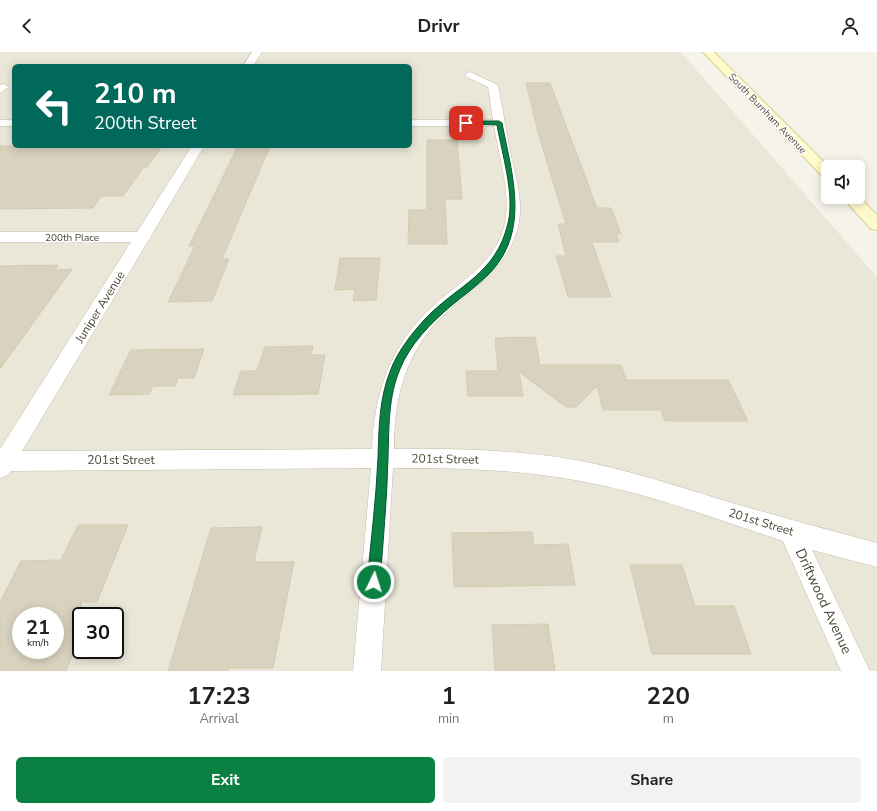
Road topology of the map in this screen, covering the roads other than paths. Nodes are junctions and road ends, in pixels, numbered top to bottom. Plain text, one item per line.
1 (257, 52) edge
2 (708, 52) edge
3 (249, 64) edge
4 (470, 75) dead end
5 (0, 123) edge
6 (12, 123) edge
7 (412, 123) edge
8 (499, 123) junction
9 (197, 148) edge
10 (821, 167) edge
11 (857, 204) edge
12 (877, 225) edge
13 (0, 237) edge
14 (144, 237) junction
15 (383, 458) junction
16 (1, 464) edge
17 (791, 532) junction
18 (877, 556) edge
19 (367, 671) edge
20 (856, 671) edge

1 - 3 street
2 - 10 main road, South Burnham Avenue
4 - 8 street
5 - 6 street
7 - 8 street
8 - 15 street
9 - 14 street, Juniper Avenue
11 - 12 main road
13 - 14 street, 200th Place
14 - 16 street, Juniper Avenue
15 - 16 street, 201st Street
15 - 17 street, 201st Street
15 - 19 street
17 - 18 street, 201st Street
17 - 20 street, Driftwood Avenue

